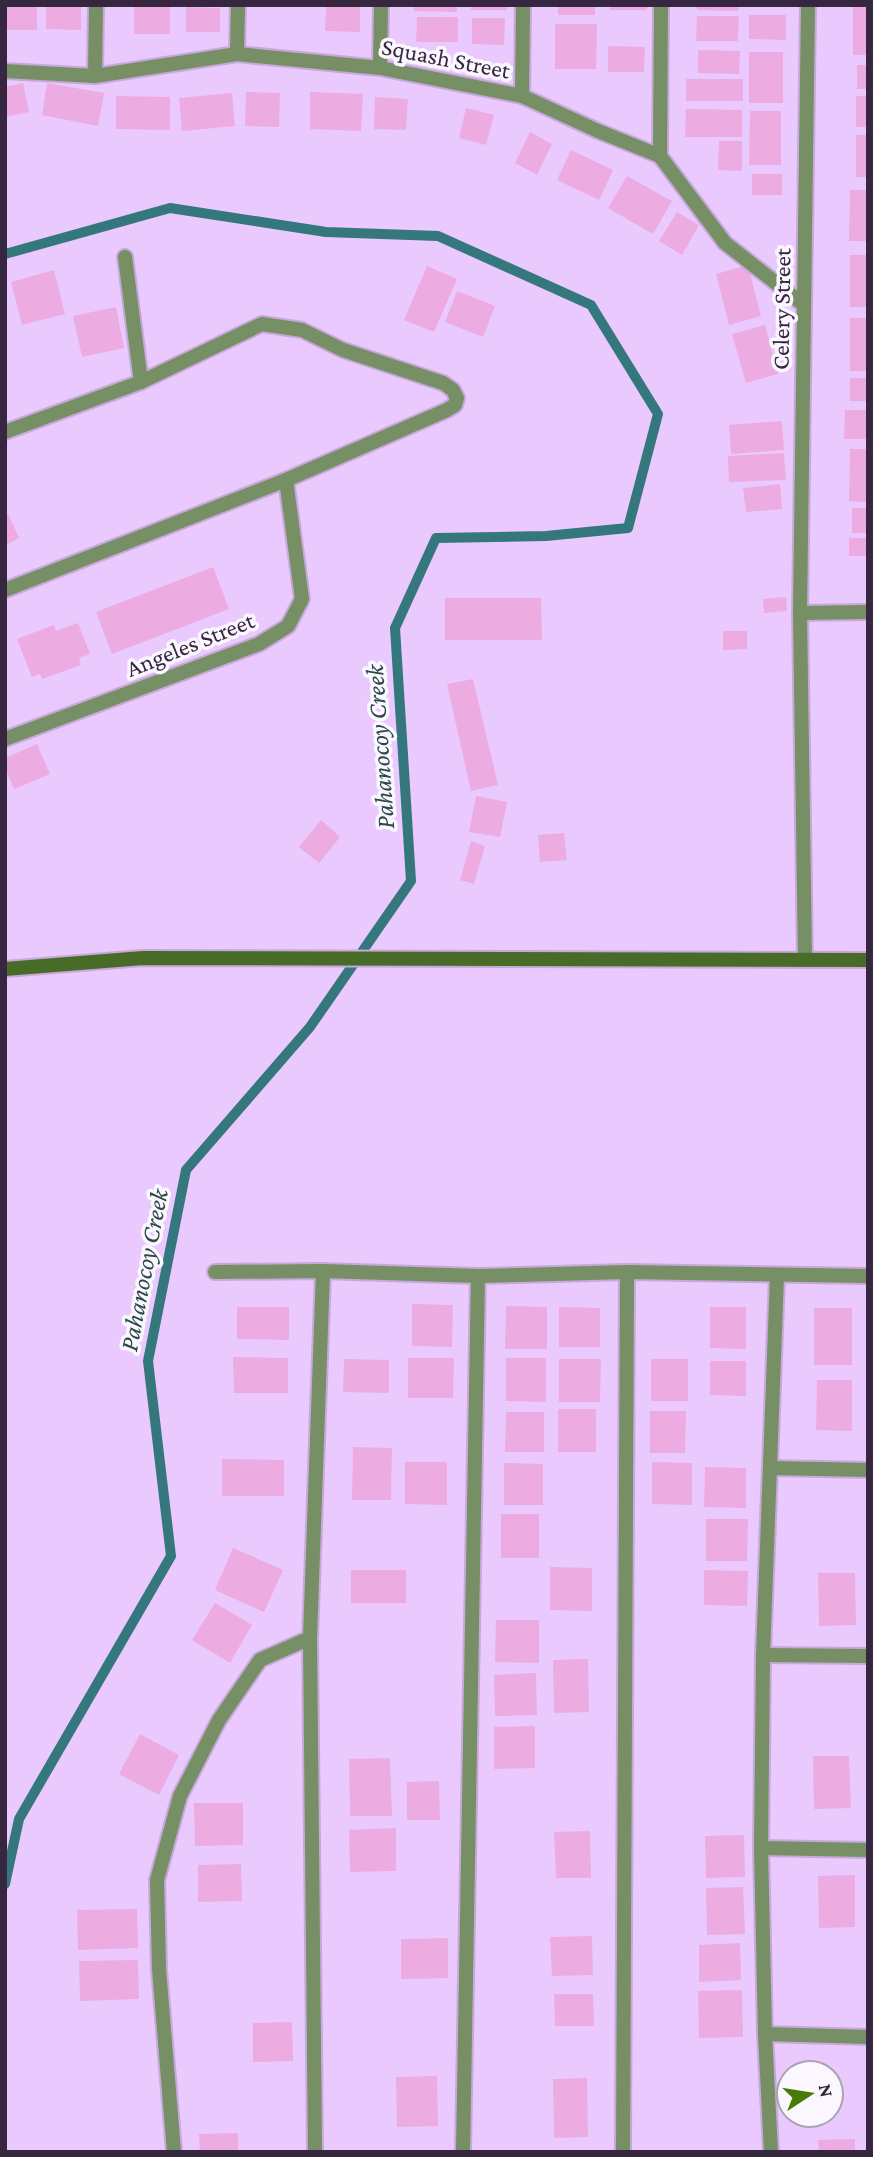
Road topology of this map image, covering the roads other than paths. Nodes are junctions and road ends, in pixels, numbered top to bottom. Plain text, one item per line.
1 (96, 5) edge
2 (238, 5) edge
3 (381, 5) edge
4 (523, 5) edge
5 (661, 5) edge
6 (808, 5) edge
7 (237, 54) junction
8 (380, 68) junction
9 (5, 71) edge
10 (95, 76) junction
11 (522, 96) junction
12 (660, 156) junction
13 (125, 257) dead end
14 (804, 305) junction
15 (141, 382) junction
16 (5, 432) edge
17 (286, 480) junction
18 (5, 590) edge
19 (868, 612) edge
20 (800, 613) junction
21 (5, 738) edge
22 (805, 960) junction
23 (868, 960) edge
24 (5, 969) edge
25 (323, 1271) junction
26 (215, 1272) dead end
27 (627, 1272) junction
28 (478, 1276) junction
29 (777, 1276) junction
30 (868, 1276) edge
31 (771, 1468) junction
32 (868, 1469) edge
33 (310, 1638) junction
34 (763, 1655) junction
35 (868, 1656) edge
36 (761, 1848) junction
37 (868, 1850) edge
38 (765, 2034) junction
39 (868, 2037) edge
40 (174, 2152) edge
41 (314, 2152) edge
42 (463, 2152) edge
43 (623, 2152) edge
44 (771, 2152) edge

1 - 10 street
2 - 7 street
3 - 8 street
4 - 11 street
5 - 12 street
6 - 14 street, Celery Street
7 - 8 street, Squash Street
7 - 10 street, Squash Street
8 - 11 street, Squash Street
9 - 10 street, Squash Street
11 - 12 street, Squash Street
12 - 14 street
13 - 15 street
14 - 20 street, Celery Street
15 - 16 street
15 - 17 street
17 - 18 street
17 - 21 street, Angeles Street
19 - 20 street
20 - 22 street, Celery Street
22 - 23 street
22 - 24 street
25 - 26 street
25 - 28 street
25 - 33 street
27 - 28 street
27 - 29 street
27 - 43 street
28 - 42 street
29 - 30 street
29 - 31 street
31 - 32 street
31 - 34 street
33 - 40 street
33 - 41 street
34 - 35 street
34 - 36 street
36 - 37 street
36 - 38 street
38 - 39 street
38 - 44 street

